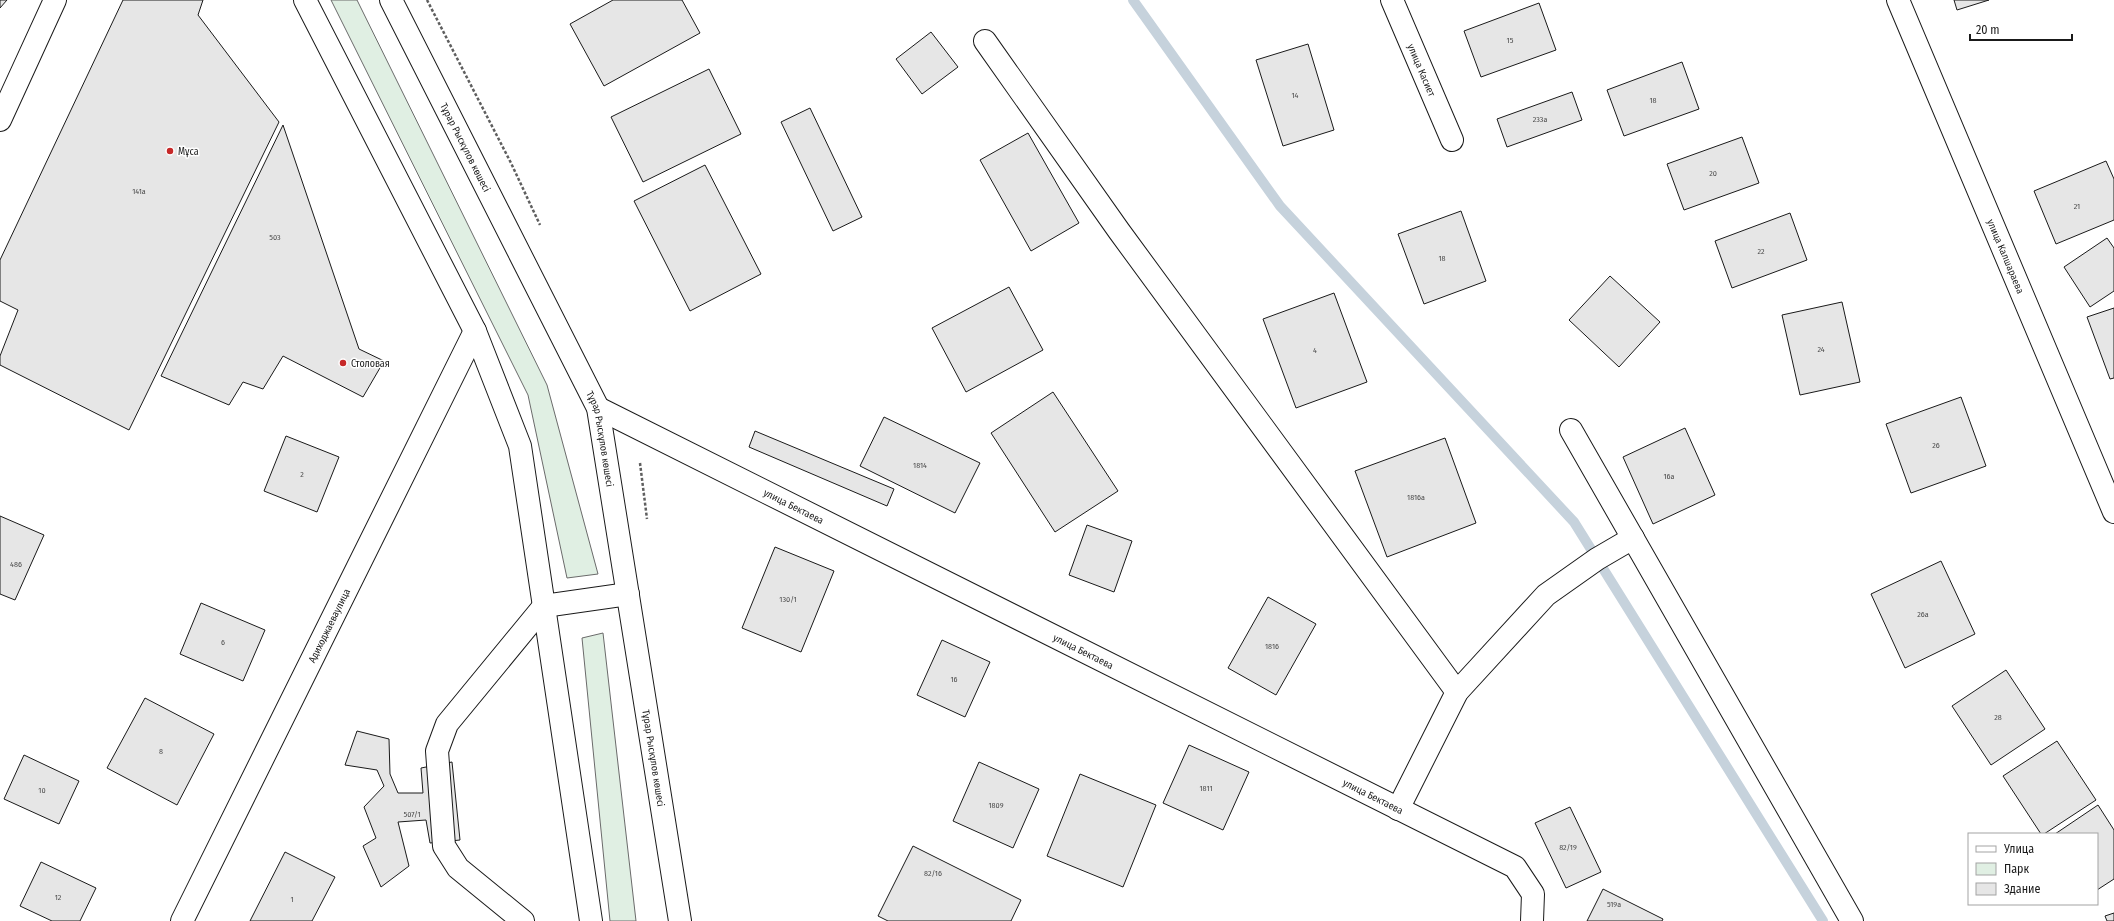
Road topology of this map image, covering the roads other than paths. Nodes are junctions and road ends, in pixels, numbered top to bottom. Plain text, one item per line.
1 (55, 0) edge
2 (305, 0) edge
3 (391, 0) edge
4 (1392, 0) edge
5 (1898, 0) edge
6 (985, 41) dead end
7 (0, 120) edge
8 (1452, 140) dead end
9 (475, 331) junction
10 (598, 408) junction
11 (1570, 430) dead end
12 (2114, 512) edge
13 (1633, 538) junction
14 (628, 594) junction
15 (544, 606) junction
16 (1457, 692) junction
17 (1398, 809) junction
18 (182, 921) edge
19 (523, 921) edge
20 (591, 921) edge
21 (680, 921) edge
22 (1532, 921) edge
23 (1852, 921) edge

1 - 7 street
2 - 9 street
3 - 10 street, Тұрар Рыскұлов көшесі
4 - 8 street, улица Касиет
5 - 12 street, улица Калшараева
6 - 16 street
9 - 15 street
9 - 18 street, Адиходжаеваулица
10 - 14 street, Тұрар Рыскұлов көшесі
10 - 17 street, улица Бектаева
11 - 13 street
13 - 16 street
13 - 23 street
14 - 15 street
14 - 21 street, Тұрар Рыскұлов көшесі
15 - 19 street
15 - 20 street
16 - 17 street
17 - 22 street, улица Бектаева

